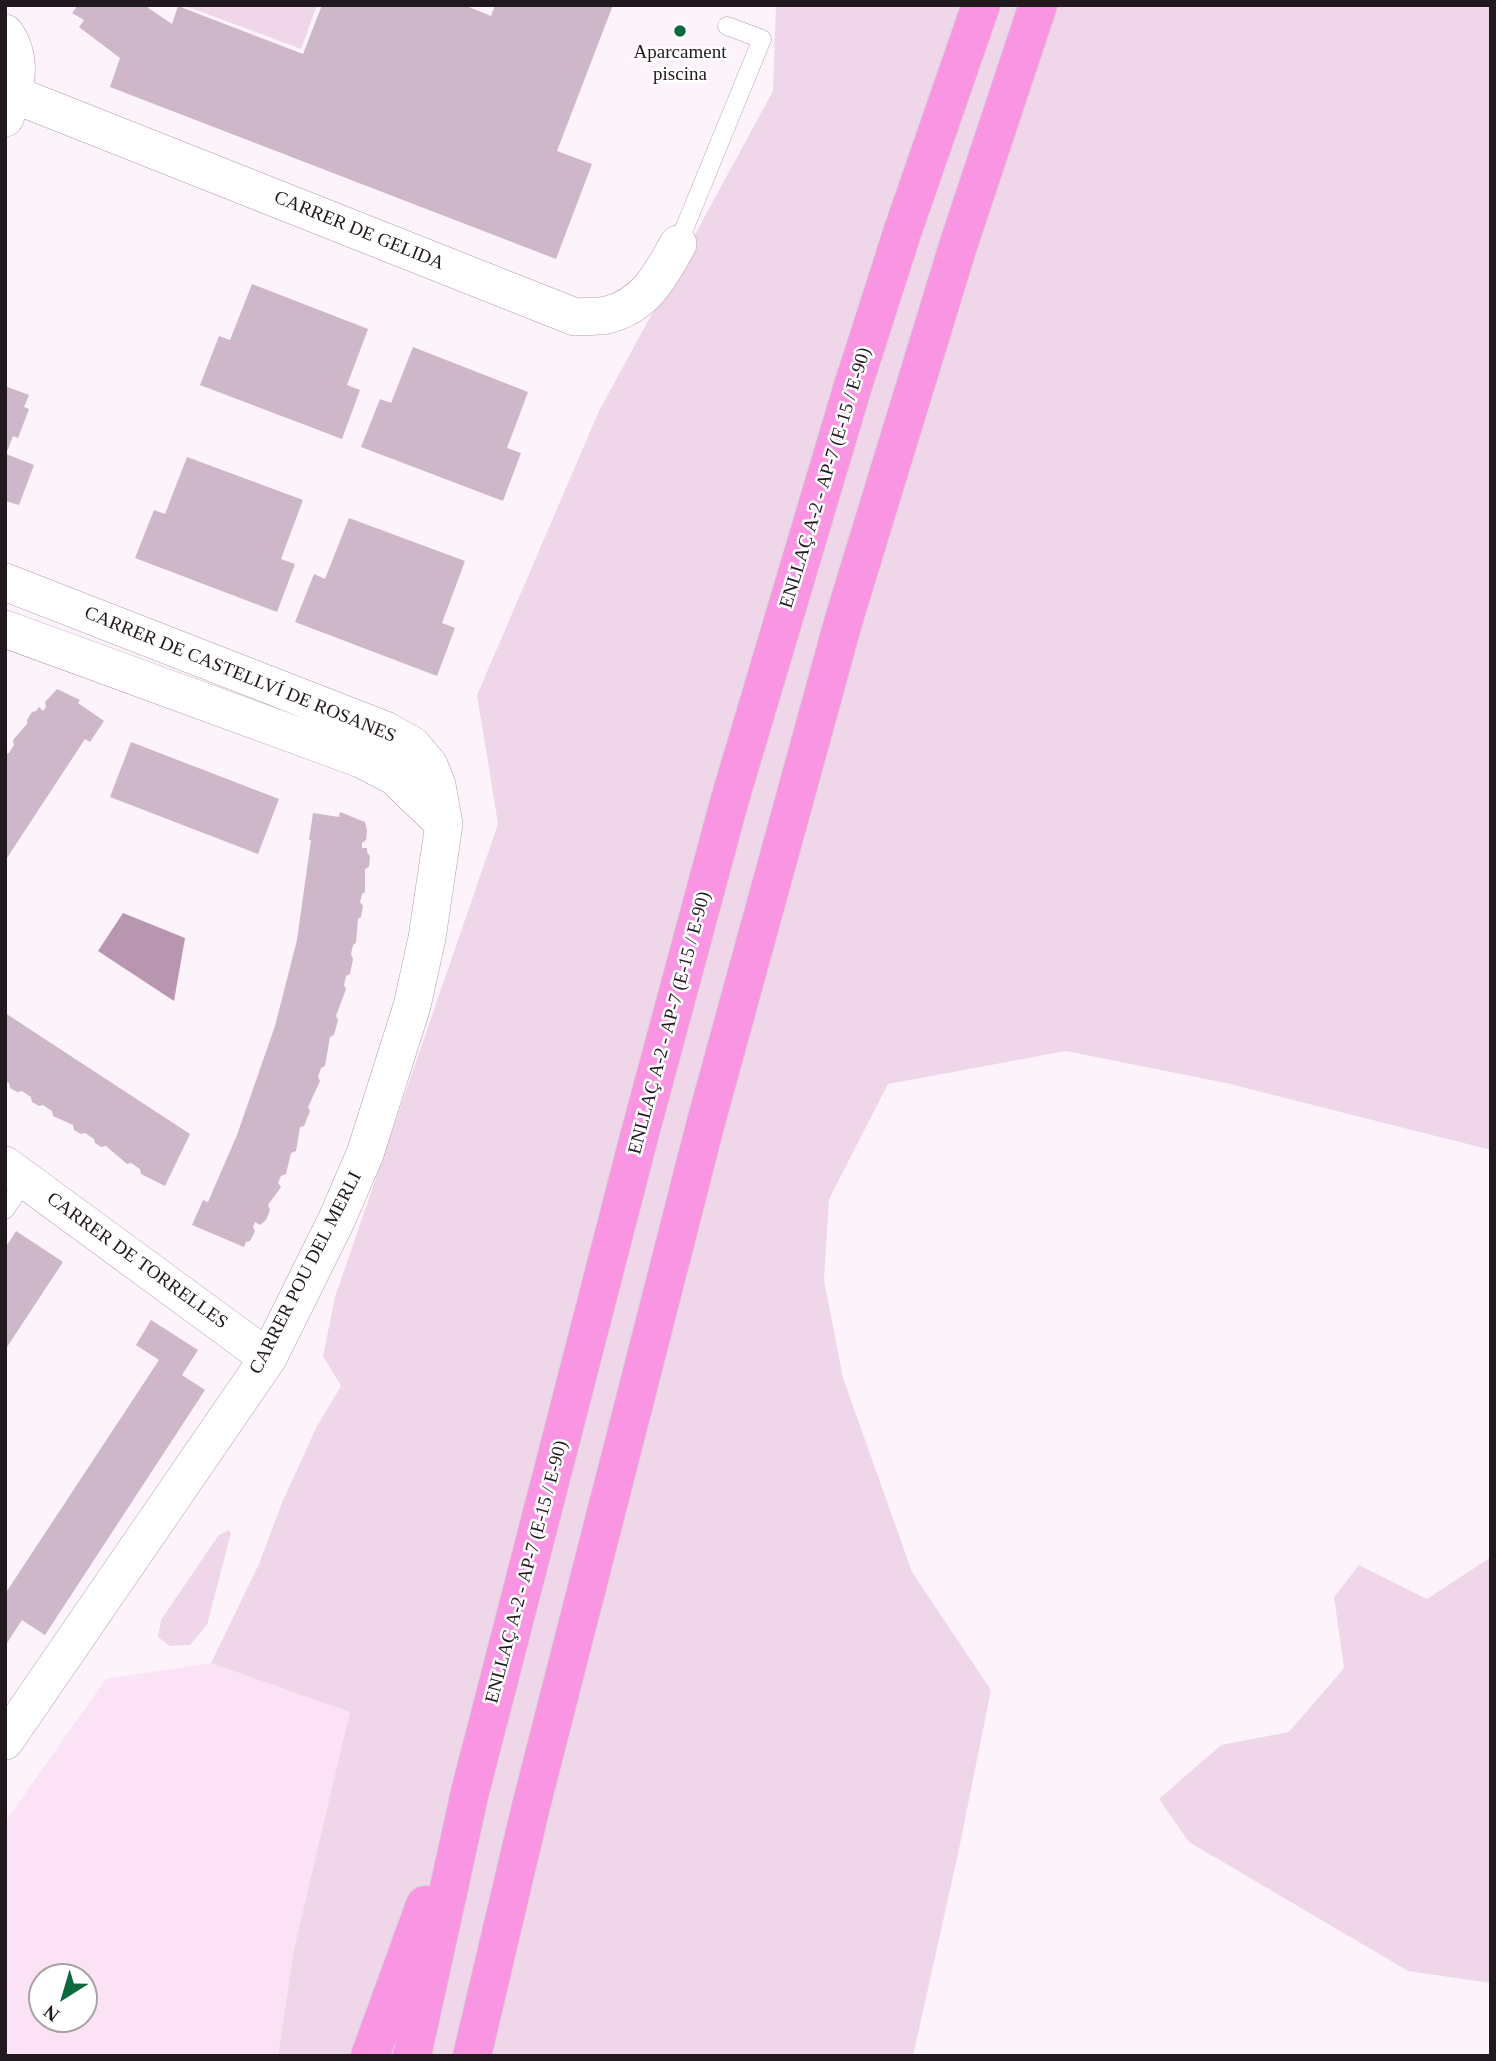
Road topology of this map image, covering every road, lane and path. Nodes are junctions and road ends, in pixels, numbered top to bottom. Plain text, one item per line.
1 (981, 5) edge
2 (1038, 5) edge
3 (727, 26) dead end
4 (5, 33) edge
5 (10, 106) edge
6 (678, 244) joint
7 (12, 584) edge
8 (5, 630) edge
9 (444, 824) junction
10 (15, 1172) edge
11 (5, 1210) edge
12 (268, 1358) junction
13 (10, 1725) edge
14 (470, 1792) junction
15 (531, 1806) junction
16 (370, 2056) edge
17 (412, 2056) edge
18 (472, 2056) edge
19 (493, 2056) edge

1 - 14 highway, ENLLAÇ A-2 - AP-7 (E-15 / E-90)
2 - 15 highway
3 - 6 lane
4 - 5 street
5 - 6 street, CARRER DE GELIDA
7 - 8 street
7 - 9 street, CARRER DE CASTELLVÍ DE ROSANES
8 - 9 street, CARRER DE CASTELLVÍ DE ROSANES
9 - 12 street, CARRER POU DEL MERLI
10 - 11 lane
10 - 12 street, CARRER DE TORRELLES
12 - 13 street, CARRER POU DEL MERLI
14 - 16 highway
14 - 17 highway, ENLLAÇ A-2 - AP-7 (E-15 / E-90)
15 - 18 highway
15 - 19 highway

